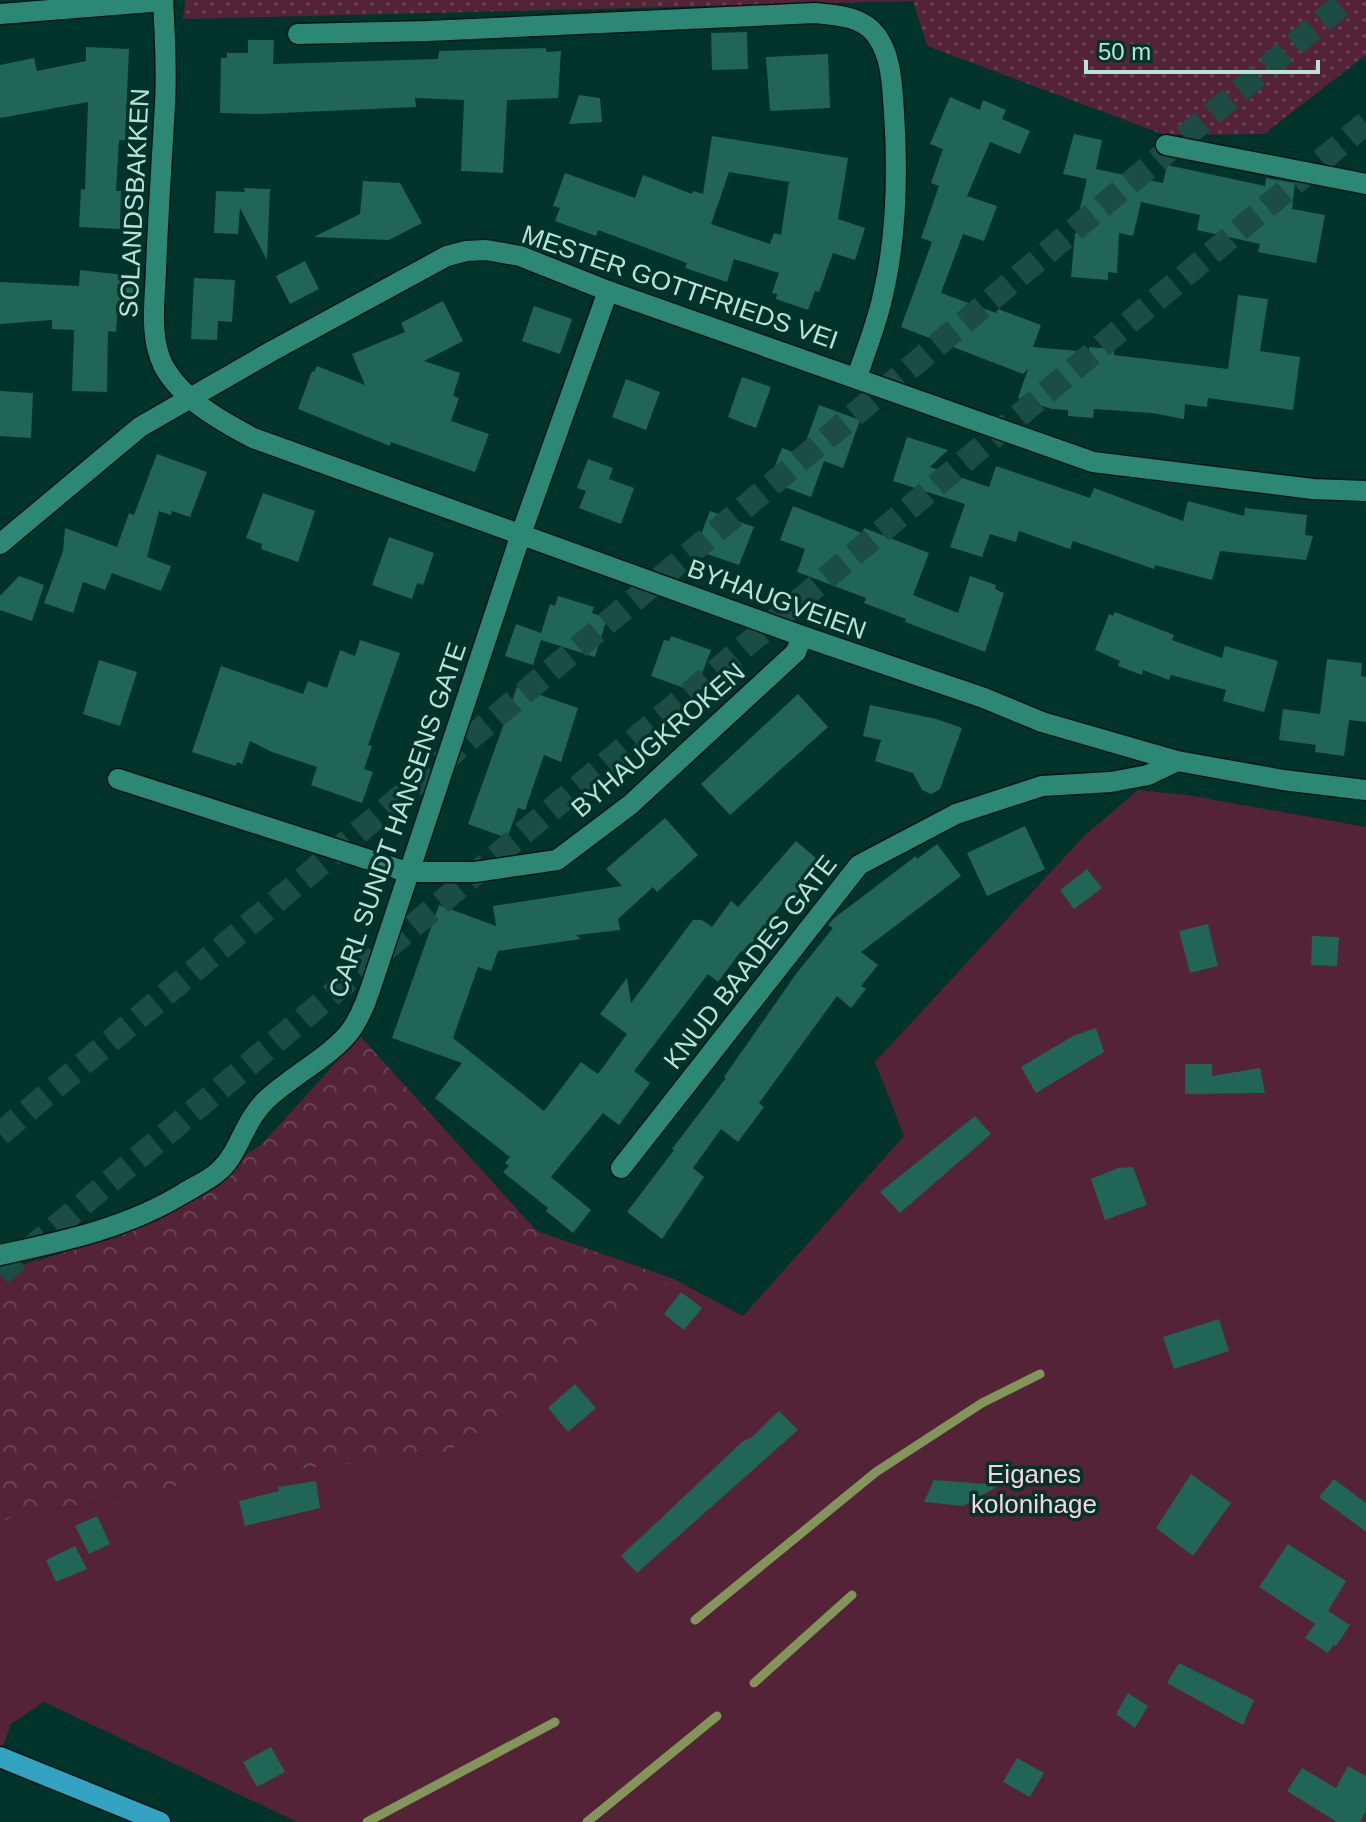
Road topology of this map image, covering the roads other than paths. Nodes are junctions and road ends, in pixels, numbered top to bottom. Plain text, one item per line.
1 (163, 0) edge
2 (0, 14) edge
3 (298, 34) dead end
4 (1166, 145) dead end
5 (1366, 184) edge
6 (608, 291) junction
7 (857, 377) junction
8 (190, 398) junction
9 (1366, 491) edge
10 (521, 534) junction
11 (0, 544) edge
12 (802, 636) junction
13 (1177, 761) junction
14 (118, 779) dead end
15 (1366, 790) edge
16 (407, 872) junction
17 (621, 1168) dead end
18 (0, 1255) edge
19 (0, 1757) edge
20 (160, 1822) edge

1 - 2 street
1 - 8 street, SOLANDSBAKKEN
3 - 7 street
4 - 5 street
6 - 7 street, MESTER GOTTFRIEDS VEI
6 - 8 street, MESTER GOTTFRIEDS VEI
6 - 10 street, CARL SUNDT HANSENS GATE
7 - 9 street, MESTER GOTTFRIEDS VEI
8 - 10 street, BYHAUGVEIEN
8 - 11 street, MESTER GOTTFRIEDS VEI
10 - 12 street, BYHAUGVEIEN
10 - 16 street, CARL SUNDT HANSENS GATE
12 - 13 street, BYHAUGVEIEN
12 - 16 street, BYHAUGKROKEN
13 - 15 street, BYHAUGVEIEN
13 - 17 street, KNUD BAADES GATE
14 - 16 street, BYHAUGKROKEN
16 - 18 street, CARL SUNDT HANSENS GATE
19 - 20 main road

